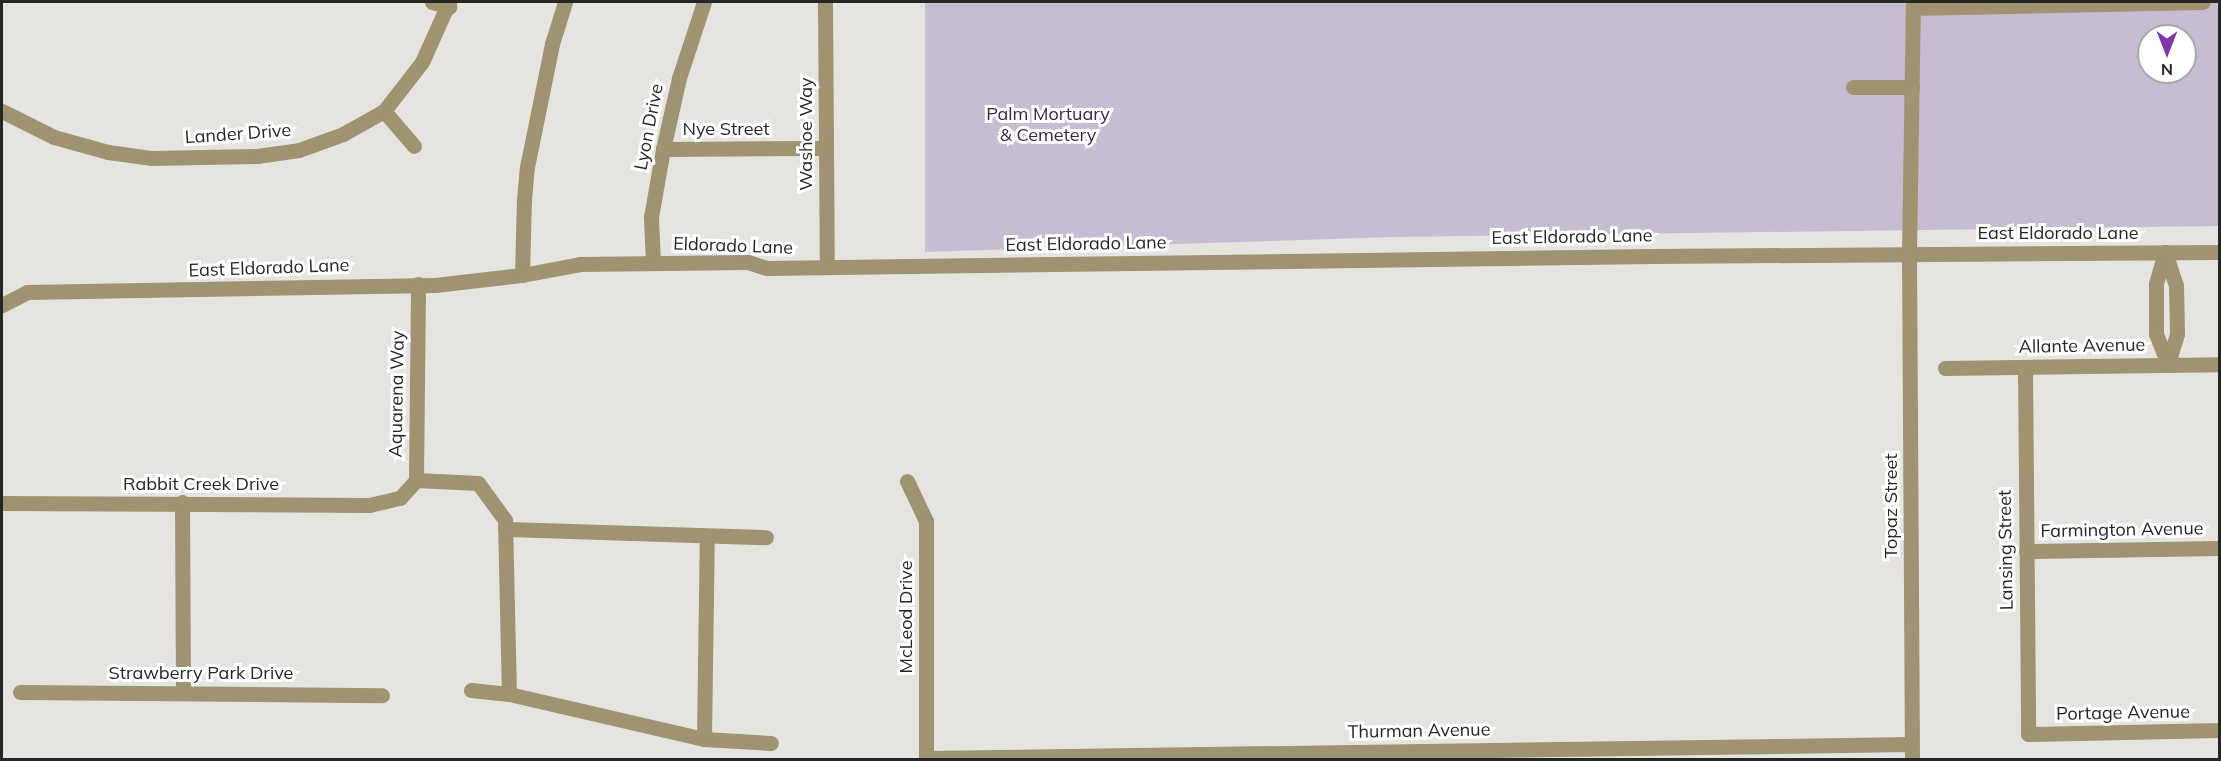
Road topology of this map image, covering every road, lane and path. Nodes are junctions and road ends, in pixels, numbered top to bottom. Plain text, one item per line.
1 (432, 2) edge
2 (565, 2) edge
3 (704, 2) edge
4 (825, 2) edge
5 (2203, 2) edge
6 (449, 4) edge
7 (1913, 5) edge
8 (1853, 87) dead end
9 (1912, 87) junction
10 (2, 111) edge
11 (384, 111) junction
12 (414, 146) dead end
13 (824, 148) junction
14 (663, 149) junction
15 (2165, 252) junction
16 (2220, 252) edge
17 (1909, 253) junction
18 (653, 263) junction
19 (926, 266) joint
20 (827, 267) junction
21 (540, 271) joint
22 (522, 275) junction
23 (418, 284) junction
24 (2, 305) edge
25 (2168, 364) junction
26 (2220, 364) edge
27 (2025, 367) junction
28 (1945, 368) dead end
29 (416, 480) junction
30 (908, 481) dead end
31 (400, 498) joint
32 (182, 502) junction
33 (2, 503) edge
34 (505, 529) junction
35 (707, 536) junction
36 (766, 537) dead end
37 (2220, 548) edge
38 (2026, 551) junction
39 (471, 690) dead end
40 (20, 692) dead end
41 (183, 692) junction
42 (509, 694) junction
43 (382, 695) dead end
44 (2220, 730) edge
45 (2028, 734) joint
46 (704, 739) junction
47 (771, 743) dead end
48 (1912, 744) junction
49 (926, 758) joint
50 (1912, 759) edge

1 - 6 street
2 - 22 street
3 - 14 street, Lyon Drive
4 - 13 street, Washoe Way
5 - 7 street
6 - 11 street, Lander Drive
7 - 9 street, Topaz Street
8 - 9 street
9 - 17 street, Topaz Street
10 - 11 street, Lander Drive
11 - 12 street
13 - 14 street, Nye Street
13 - 20 street, Washoe Way
14 - 18 street, Lyon Drive
15 - 16 street, East Eldorado Lane
15 - 17 street, East Eldorado Lane
15 - 25 street
17 - 19 street, East Eldorado Lane
17 - 48 street, Topaz Street
18 - 20 street, Eldorado Lane
18 - 21 street, Eldorado Lane
19 - 20 street, Eldorado Lane
21 - 22 street, East Eldorado Lane
22 - 23 street, East Eldorado Lane
23 - 24 street, East Eldorado Lane
23 - 29 street, Aquarena Way
25 - 26 street, Allante Avenue
25 - 27 street, Allante Avenue
27 - 28 street, Allante Avenue
27 - 38 street, Lansing Street
29 - 31 street, Aquarena Way
29 - 34 street
30 - 49 street, McLeod Drive
31 - 32 street, Rabbit Creek Drive
32 - 33 street, Rabbit Creek Drive
32 - 41 street
34 - 35 street
34 - 42 street
35 - 36 street
35 - 46 street
37 - 38 street, Farmington Avenue
38 - 45 street, Lansing Street
39 - 42 street
40 - 41 street, Strawberry Park Drive
41 - 43 street, Strawberry Park Drive
42 - 46 street
44 - 45 street, Portage Avenue
46 - 47 street
48 - 49 street, Thurman Avenue
48 - 50 street, Topaz Street

